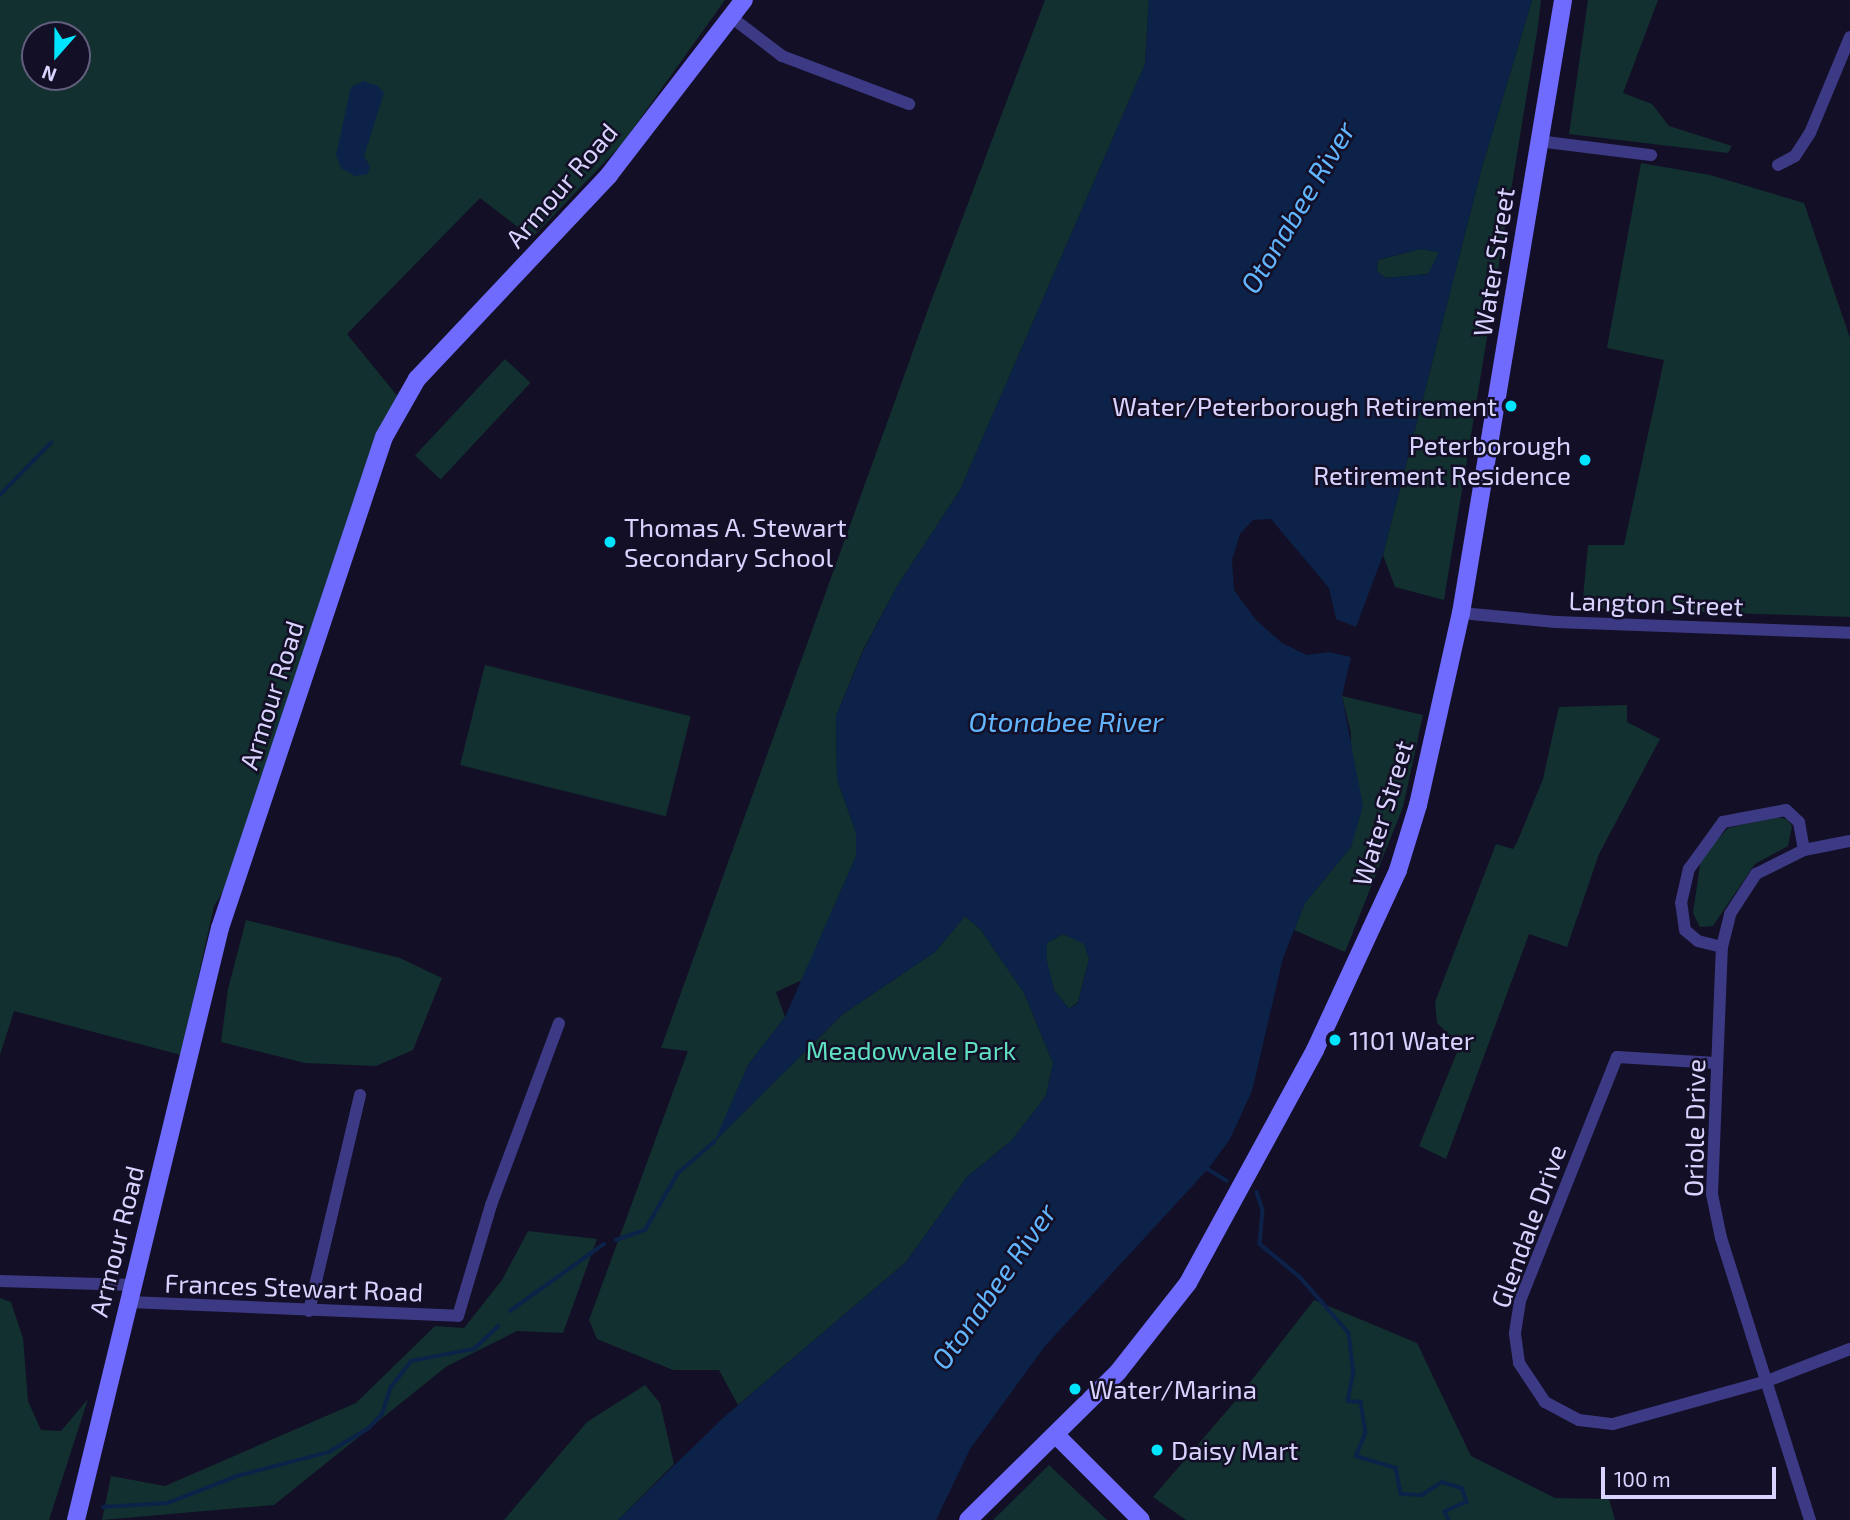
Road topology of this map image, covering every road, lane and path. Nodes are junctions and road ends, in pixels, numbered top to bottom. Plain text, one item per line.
1 (744, 0) edge
2 (1563, 0) edge
3 (731, 17) junction
4 (1850, 37) edge
5 (909, 104) dead end
6 (1538, 141) junction
7 (1651, 155) dead end
8 (1779, 164) dead end
9 (1461, 613) junction
10 (1850, 633) edge
11 (1850, 841) edge
12 (1804, 850) junction
13 (1721, 947) junction
14 (559, 1023) dead end
15 (1716, 1063) junction
16 (360, 1095) dead end
17 (0, 1282) edge
18 (131, 1294) junction
19 (309, 1311) junction
20 (1850, 1349) edge
21 (1767, 1381) junction
22 (1056, 1435) junction
23 (76, 1520) edge
24 (968, 1520) edge
25 (1141, 1520) edge
26 (1811, 1520) edge

1 - 3 main road, Armour Road
2 - 6 main road, Water Street
3 - 5 street
3 - 18 main road, Armour Road
4 - 8 street
6 - 7 street
6 - 9 main road, Water Street
9 - 10 street, Langton Street
9 - 22 main road, Water Street
11 - 12 street, Oriole Drive
12 - 13 street, Oriole Drive
12 - 13 street
13 - 15 street, Oriole Drive
14 - 19 street, Frances Stewart Road
15 - 21 street, Oriole Drive
15 - 21 street, Glendale Drive
16 - 19 street
17 - 18 street, Frances Stewart Road
18 - 19 street, Frances Stewart Road
18 - 23 main road, Armour Road
20 - 21 street
21 - 26 street, Oriole Drive
22 - 24 main road, Water Street
22 - 25 main road

